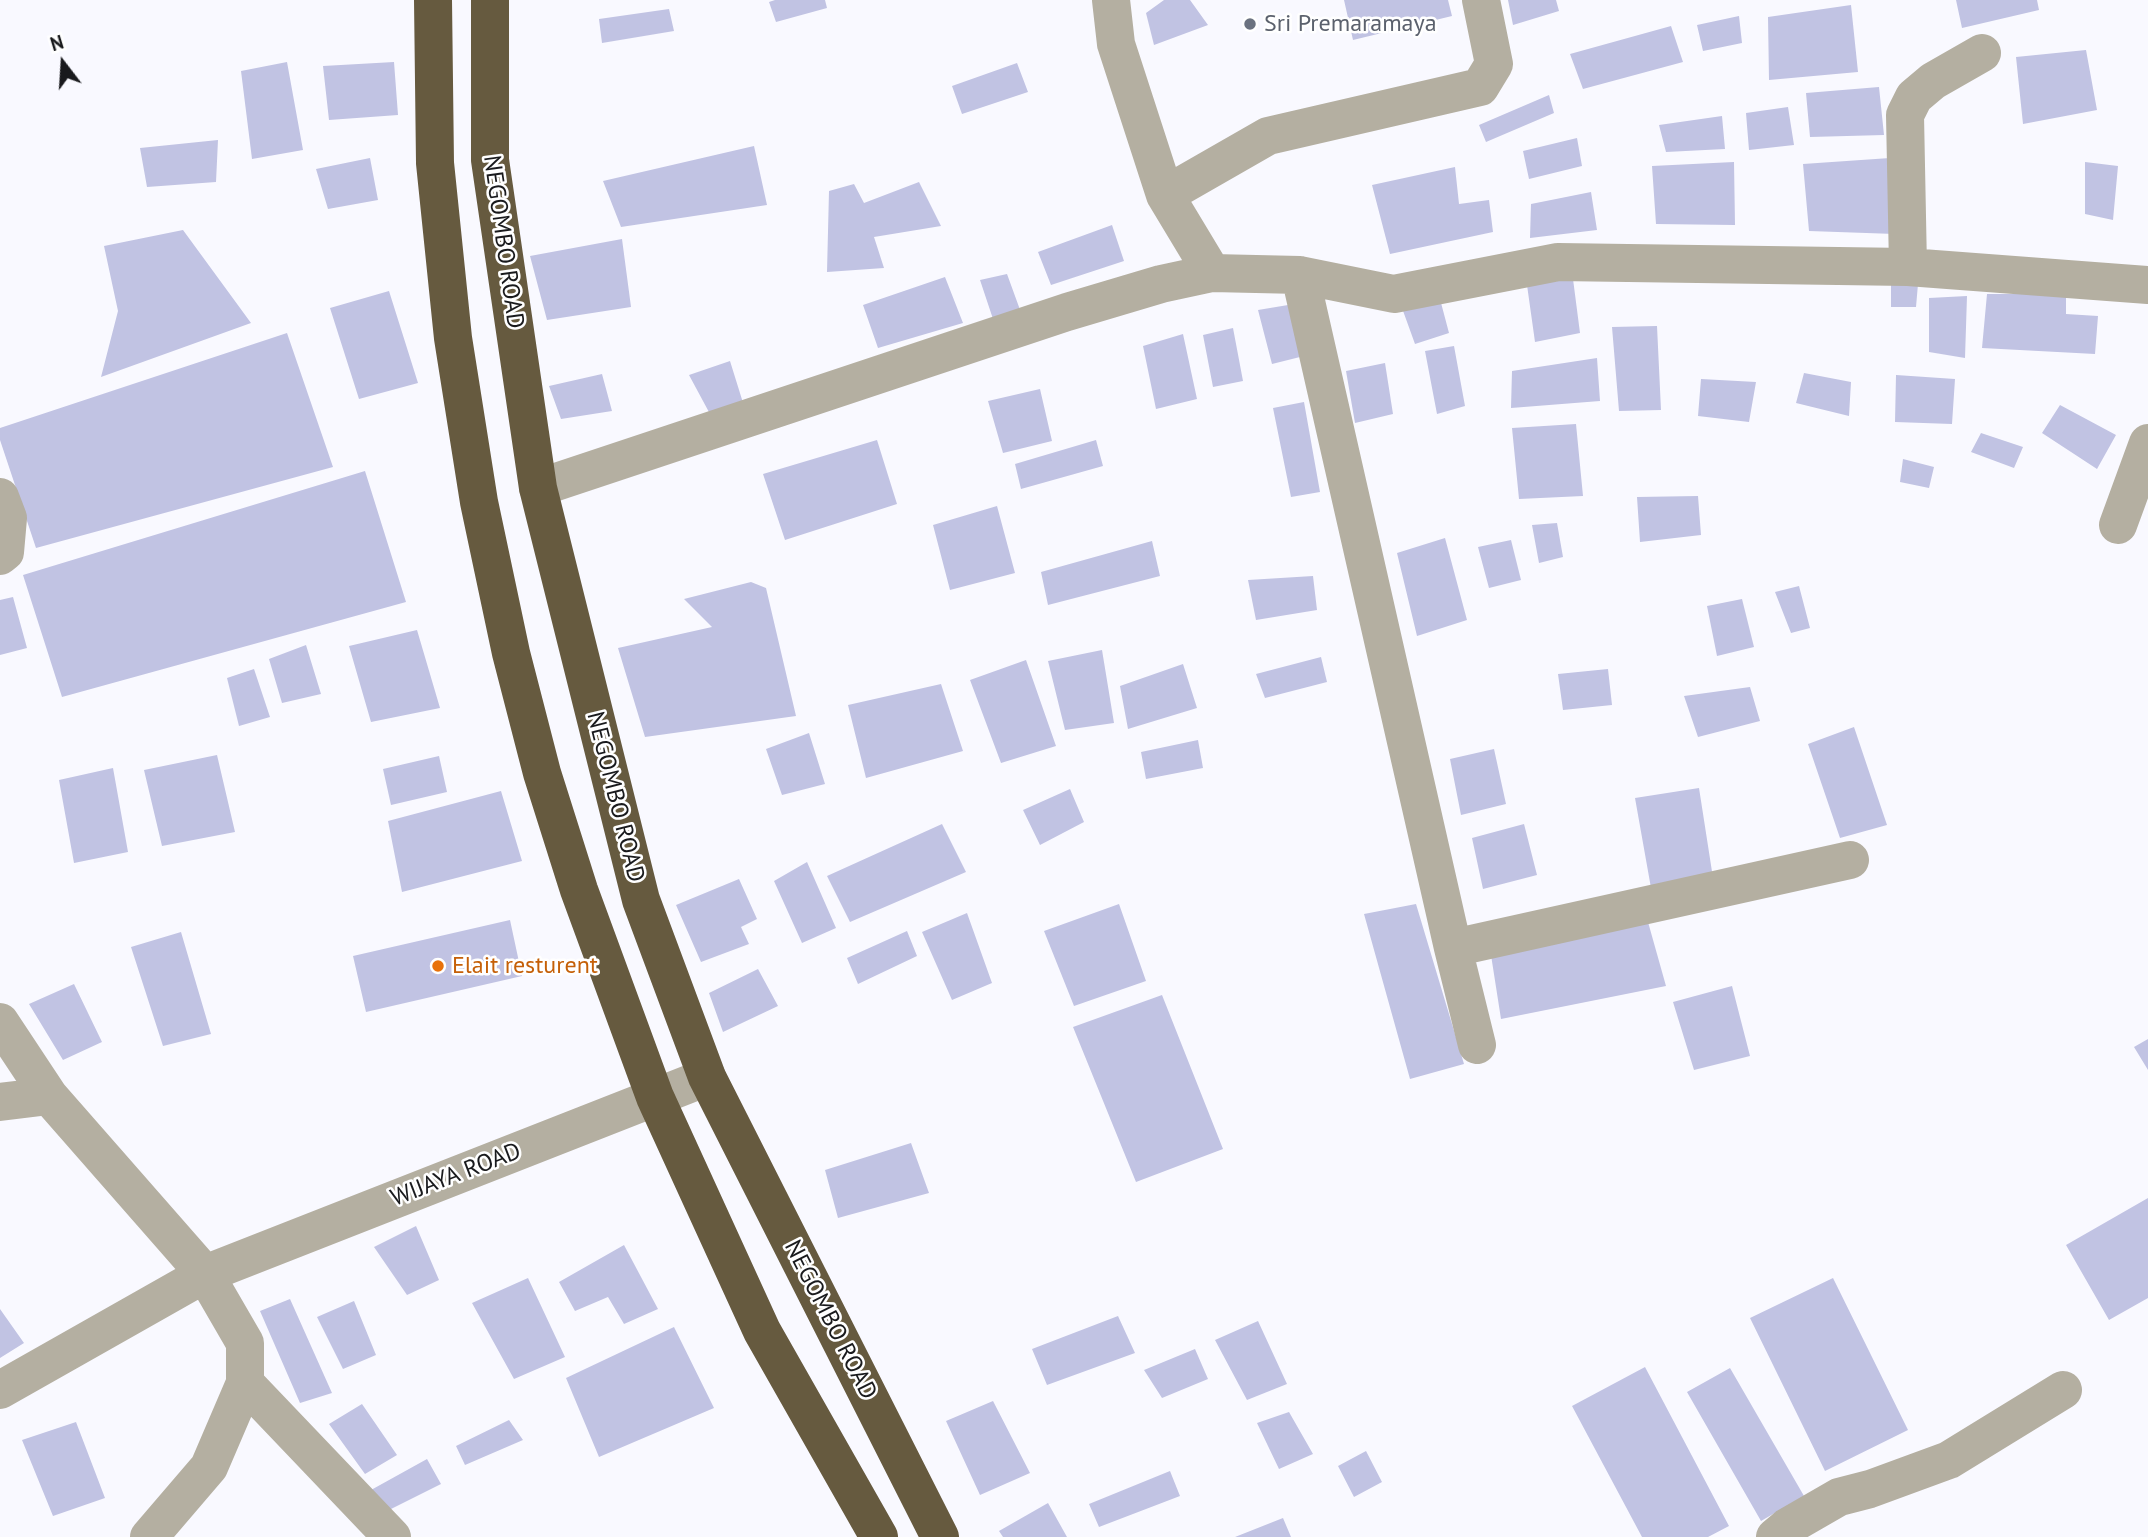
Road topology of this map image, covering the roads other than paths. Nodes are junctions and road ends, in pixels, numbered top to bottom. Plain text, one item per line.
1 (433, 0) edge
2 (490, 0) edge
3 (1111, 0) edge
4 (1481, 0) edge
5 (1982, 53) dead end
6 (1165, 195) junction
7 (1908, 267) junction
8 (1212, 273) junction
9 (1300, 275) junction
10 (2148, 285) edge
11 (2148, 443) edge
12 (538, 488) junction
13 (0, 497) edge
14 (2118, 525) dead end
15 (0, 556) edge
16 (1850, 860) dead end
17 (1453, 948) junction
18 (0, 1022) edge
19 (1477, 1045) dead end
20 (707, 1077) junction
21 (49, 1096) junction
22 (655, 1097) junction
23 (0, 1102) edge
24 (205, 1274) junction
25 (245, 1383) junction
26 (0, 1390) edge
27 (2063, 1390) dead end
28 (149, 1537) edge
29 (392, 1537) edge
30 (878, 1537) edge
31 (940, 1537) edge
32 (1775, 1537) edge

1 - 22 highway
2 - 12 highway, NEGOMBO ROAD
3 - 6 street
4 - 6 street
5 - 7 street
6 - 8 street
7 - 9 street
7 - 10 street
8 - 9 street
8 - 12 street
9 - 17 street
11 - 14 street
12 - 20 highway, NEGOMBO ROAD
13 - 15 street
16 - 17 street
17 - 19 street
18 - 21 street
20 - 22 street, WIJAYA ROAD
20 - 31 highway, NEGOMBO ROAD
21 - 23 street
21 - 24 street
22 - 24 street, WIJAYA ROAD
22 - 30 highway
24 - 25 street
24 - 26 street, WIJAYA ROAD
25 - 28 street
25 - 29 street
27 - 32 street

